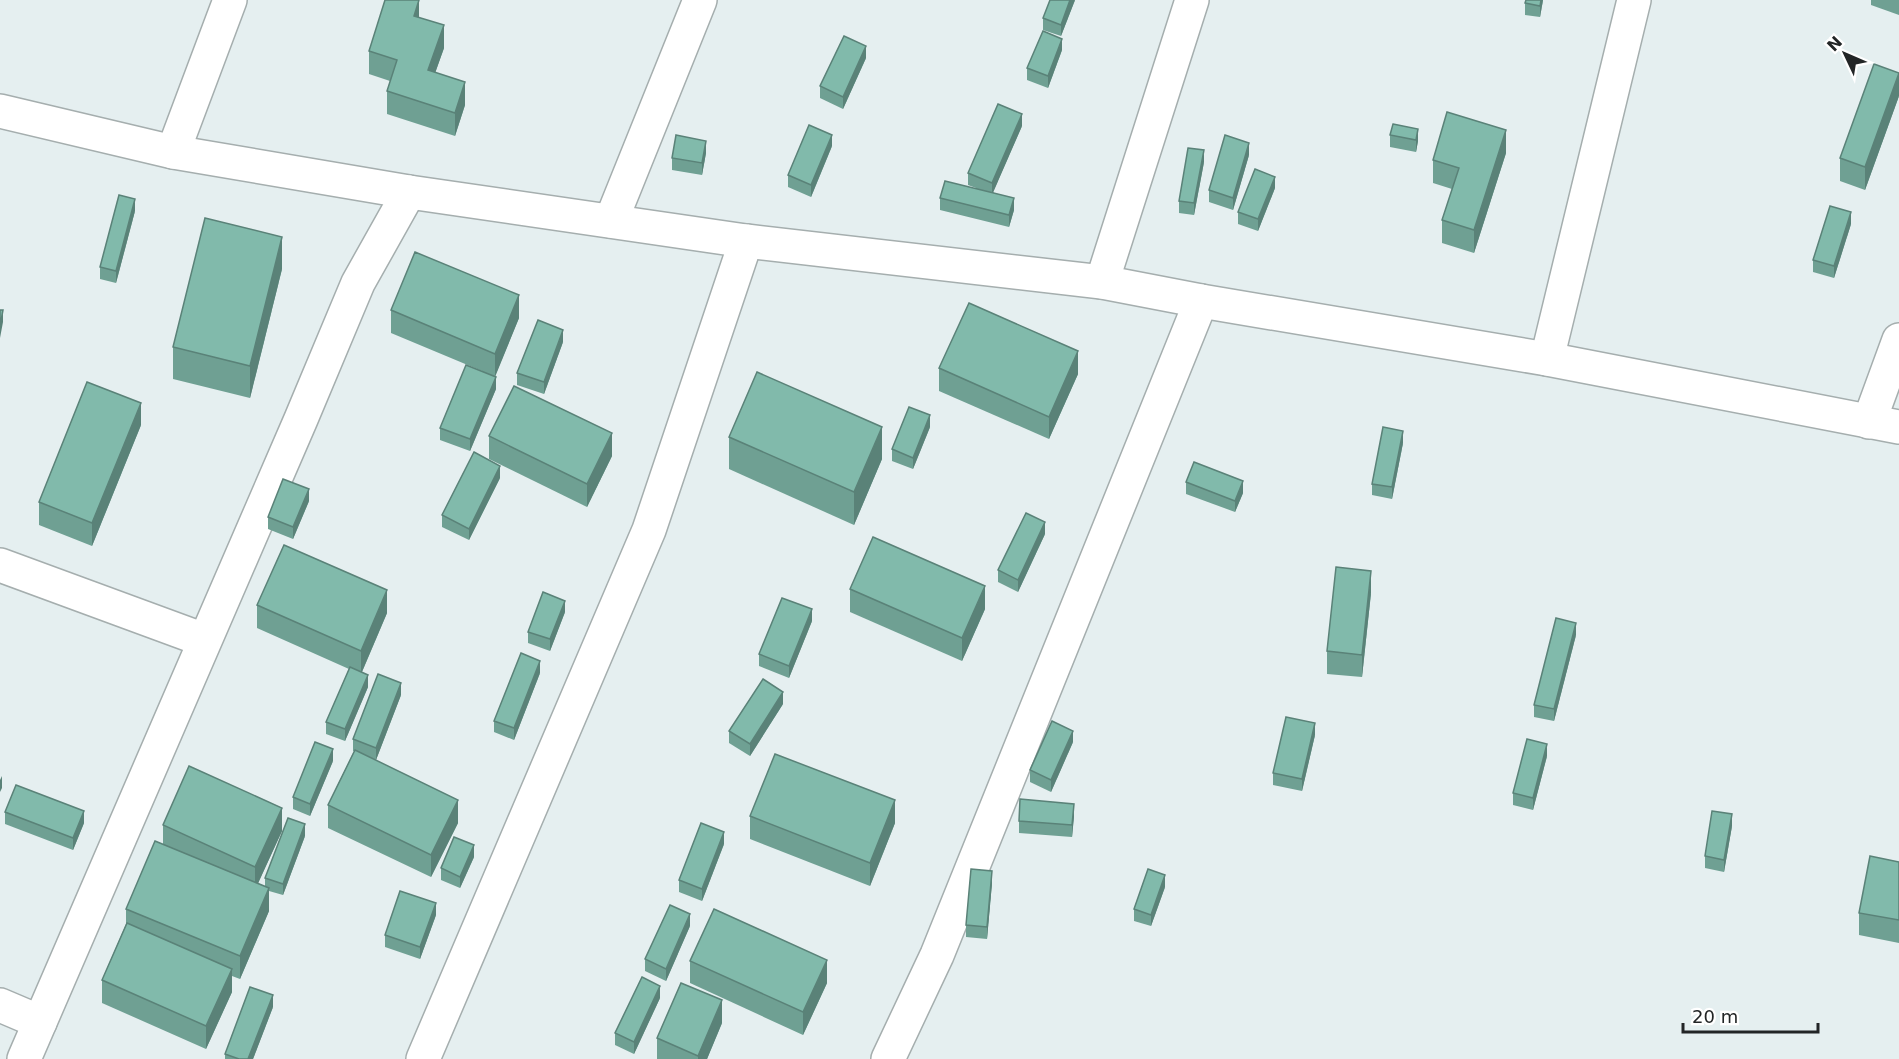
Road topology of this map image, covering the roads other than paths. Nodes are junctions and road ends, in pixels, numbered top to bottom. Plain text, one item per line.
1 (230, 0) edge
2 (700, 0) edge
3 (1192, 0) edge
4 (1634, 0) edge
5 (0, 111) edge
6 (173, 152) junction
7 (410, 192) junction
8 (611, 220) junction
9 (746, 241) junction
10 (1102, 282) junction
11 (1201, 301) junction
12 (1899, 340) edge
13 (1547, 359) junction
14 (1884, 424) edge
15 (0, 565) edge
16 (204, 640) junction
17 (0, 1005) edge
18 (40, 1022) junction
19 (24, 1059) edge
20 (423, 1059) edge
21 (888, 1059) edge

1 - 6 street
2 - 8 street
3 - 10 street
4 - 13 street
5 - 6 street
6 - 7 street
7 - 8 street
7 - 16 street
8 - 9 street
9 - 10 street
9 - 20 street
10 - 11 street
11 - 13 street
11 - 21 street
12 - 14 street
13 - 14 street
15 - 16 street
16 - 18 street
17 - 18 street
18 - 19 street

